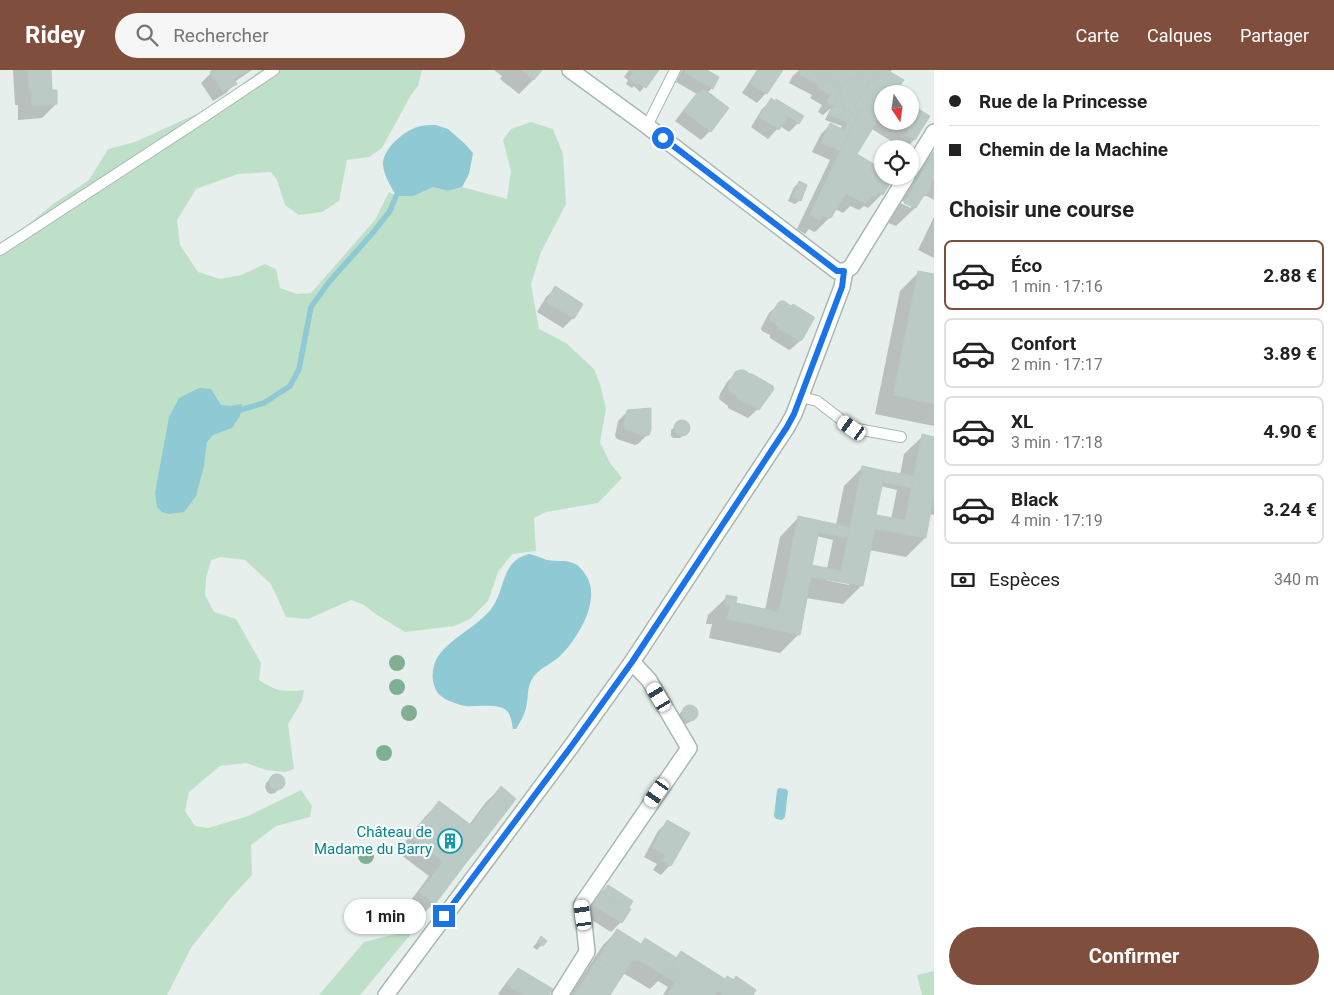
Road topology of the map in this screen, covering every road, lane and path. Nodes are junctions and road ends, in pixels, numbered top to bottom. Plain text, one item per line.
1 (274, 70) edge
2 (570, 70) edge
3 (675, 70) edge
4 (647, 126) junction
5 (934, 132) edge
6 (919, 156) edge
7 (901, 185) edge
8 (0, 250) edge
9 (844, 271) junction
10 (801, 397) junction
11 (901, 437) dead end
12 (632, 662) junction
13 (386, 995) edge
14 (560, 995) edge

1 - 8 lane
2 - 4 street
3 - 4 lane
4 - 9 street
5 - 6 street
7 - 9 street
9 - 10 street
10 - 11 lane
10 - 12 street
12 - 13 street
12 - 14 street

